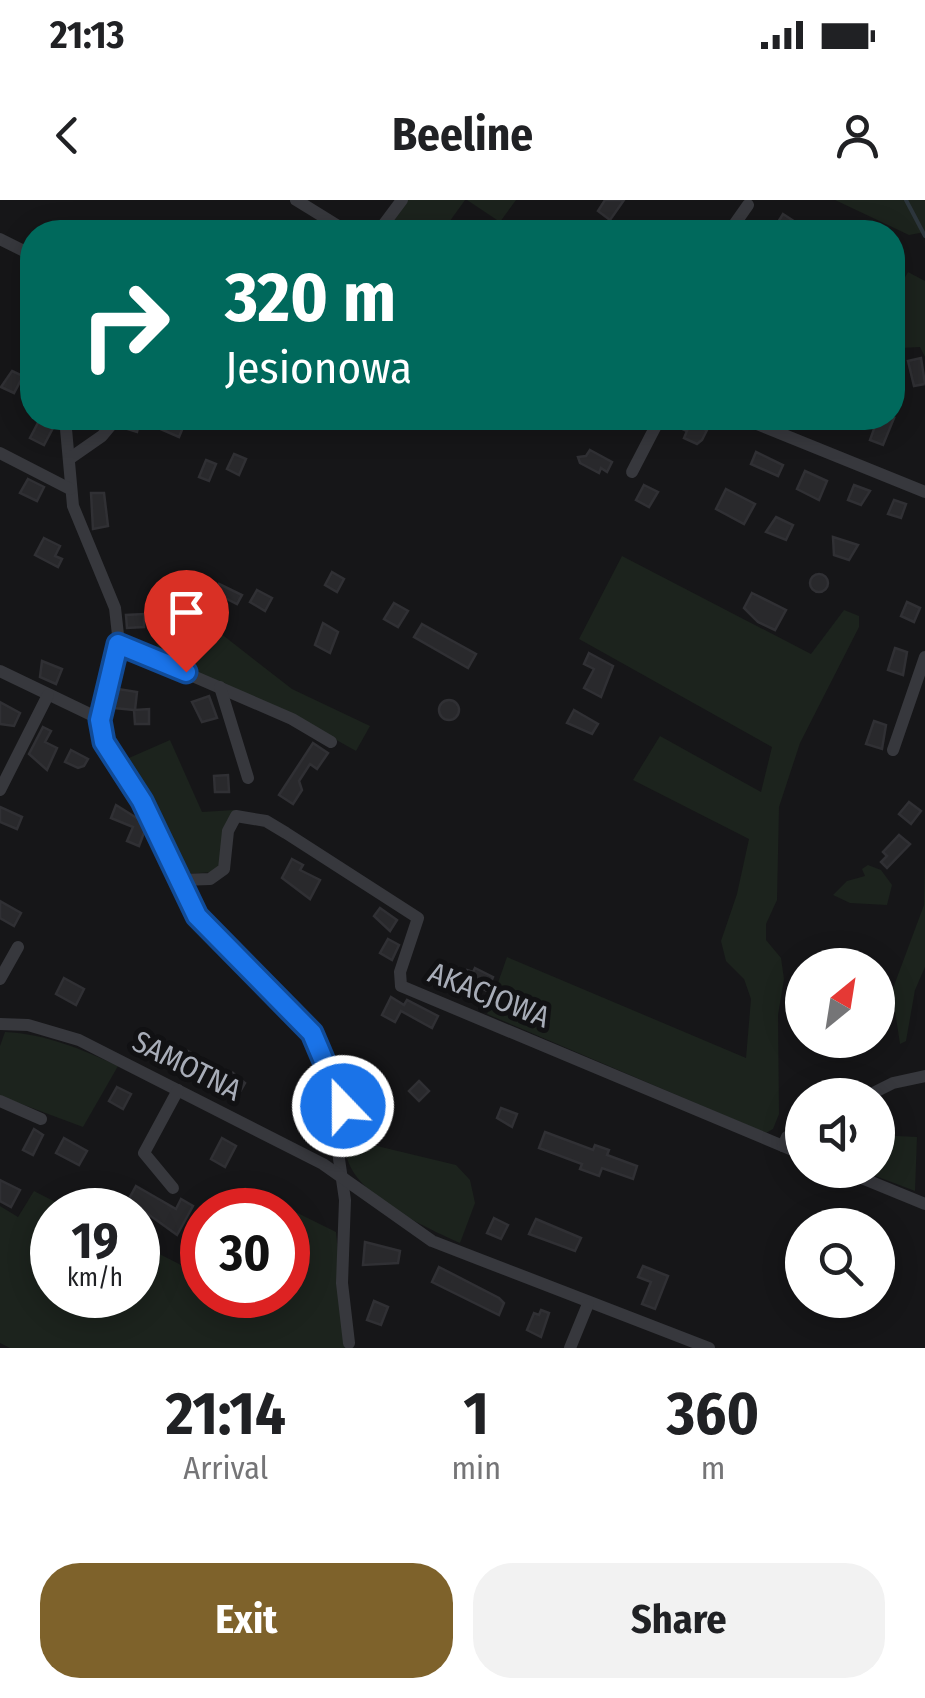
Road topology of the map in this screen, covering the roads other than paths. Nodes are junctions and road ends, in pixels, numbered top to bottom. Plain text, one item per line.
1 (296, 200) edge
2 (748, 206) dead end
3 (328, 220) edge
4 (738, 220) edge
5 (66, 430) edge
6 (107, 430) edge
7 (654, 430) edge
8 (772, 430) edge
9 (0, 453) edge
10 (70, 459) junction
11 (632, 472) dead end
12 (70, 489) junction
13 (925, 492) edge
14 (118, 644) junction
15 (925, 657) edge
16 (0, 671) edge
17 (220, 687) junction
18 (48, 695) junction
19 (100, 720) junction
20 (331, 742) dead end
21 (893, 750) dead end
22 (248, 778) dead end
23 (0, 790) edge
24 (181, 880) junction
25 (18, 946) dead end
26 (0, 979) edge
27 (0, 1025) edge
28 (923, 1076) edge
29 (895, 1086) edge
30 (178, 1090) junction
31 (0, 1102) edge
32 (41, 1119) dead end
33 (785, 1141) edge
34 (783, 1146) joint
35 (343, 1177) junction
36 (173, 1188) dead end
37 (886, 1188) edge
38 (925, 1204) edge
39 (588, 1304) junction
40 (349, 1343) dead end
41 (570, 1348) edge
42 (709, 1348) edge

1 - 3 street
2 - 4 street
5 - 10 street
6 - 10 street
7 - 11 street
8 - 13 street
9 - 12 street
10 - 12 street
12 - 14 street
14 - 17 street
14 - 19 street
15 - 21 street
16 - 18 street
17 - 20 street
17 - 22 street
18 - 19 street
18 - 23 street
19 - 24 street
24 - 34 street, AKACJOWA
24 - 35 street
25 - 26 street
27 - 30 street, SAMOTNA
28 - 29 street
30 - 35 street, SAMOTNA
30 - 36 street
31 - 32 street
33 - 34 street
35 - 39 street, SAMOTNA
35 - 40 street
37 - 38 street
39 - 41 street
39 - 42 street, SAMOTNA

